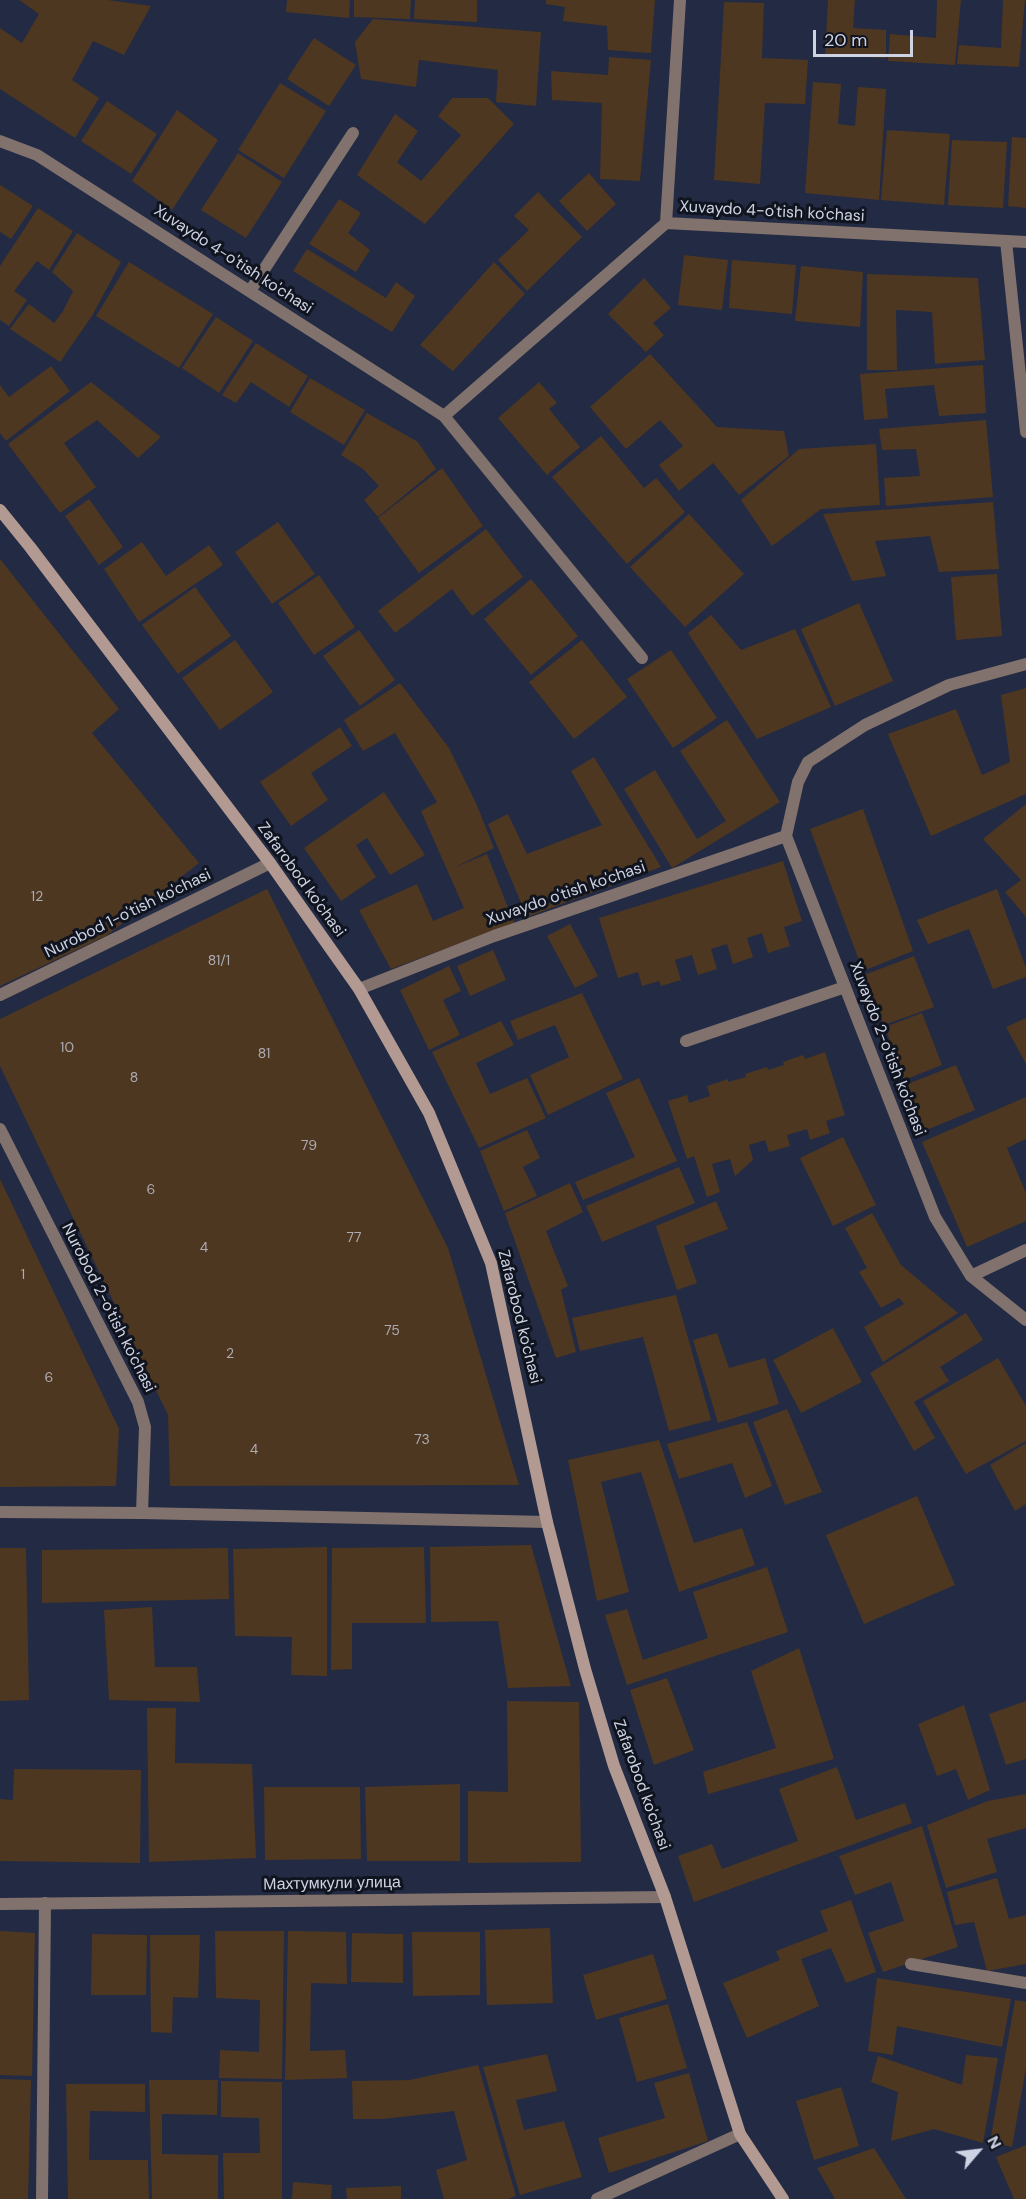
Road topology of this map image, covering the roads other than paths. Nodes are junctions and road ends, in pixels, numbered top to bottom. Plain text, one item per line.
1 (680, 0) edge
2 (353, 133) dead end
3 (0, 141) edge
4 (666, 223) junction
5 (1006, 241) junction
6 (1026, 242) edge
7 (250, 291) junction
8 (444, 416) junction
9 (1026, 432) edge
10 (0, 510) edge
11 (642, 658) dead end
12 (1026, 664) edge
13 (786, 836) junction
14 (270, 863) junction
15 (845, 987) junction
16 (359, 989) junction
17 (0, 995) edge
18 (686, 1041) dead end
19 (0, 1129) edge
20 (1026, 1250) edge
21 (971, 1276) junction
22 (1026, 1320) edge
23 (0, 1512) edge
24 (142, 1512) junction
25 (547, 1522) junction
26 (665, 1897) junction
27 (45, 1903) junction
28 (0, 1904) edge
29 (911, 1964) dead end
30 (1026, 1983) edge
31 (740, 2134) junction
32 (42, 2199) edge
33 (597, 2199) edge
34 (783, 2199) edge

1 - 4 street
2 - 7 street
3 - 7 street, Xuvaydo 4-o'tish ko'chasi
4 - 5 street, Xuvaydo 4-o'tish ko'chasi
4 - 8 street, Xuvaydo 4-o'tish ko'chasi
5 - 6 street, Xuvaydo 4-o'tish ko'chasi
5 - 9 street
7 - 8 street, Xuvaydo 4-o'tish ko'chasi
8 - 11 street, Xuvaydo 4-o'tish ko'chasi
10 - 14 street, Zafarobod ko'chasi
12 - 13 street
13 - 15 street, Xuvaydo 2-o'tish ko'chasi
13 - 16 street, Xuvaydo o'tish ko'chasi
14 - 16 street, Zafarobod ko'chasi
14 - 17 street, Nurobod 1-o'tish ko'chasi
15 - 18 street
15 - 21 street, Xuvaydo 2-o'tish ko'chasi
16 - 25 street, Zafarobod ko'chasi
19 - 24 street, Nurobod 2-o'tish ko'chasi
20 - 21 street
21 - 22 street, Xuvaydo 2-o'tish ko'chasi
23 - 24 street
24 - 25 street
25 - 26 street, Zafarobod ko'chasi
26 - 27 street, Махтумкули улица
26 - 31 street, Zafarobod ko'chasi
27 - 28 street, Махтумкули улица
27 - 32 street
29 - 30 street
31 - 33 street
31 - 34 street, Zafarobod ko'chasi

